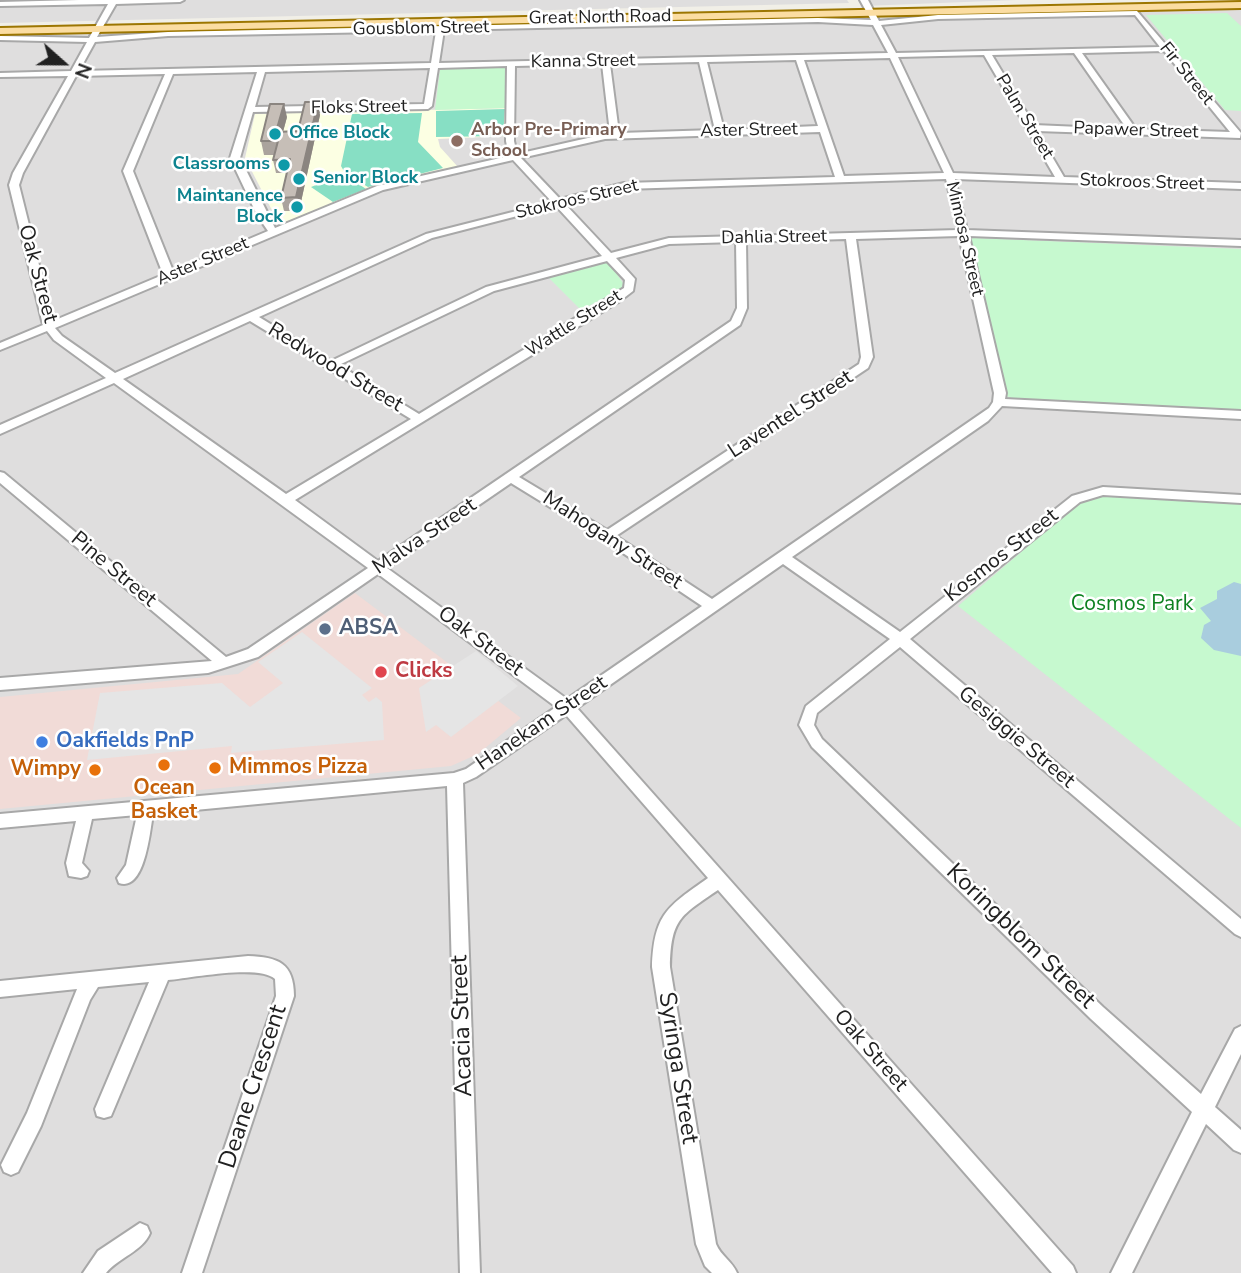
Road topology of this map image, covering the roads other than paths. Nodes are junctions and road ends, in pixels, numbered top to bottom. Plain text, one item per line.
1 (180, 0) edge
2 (1210, 0) edge
3 (114, 1) edge
4 (0, 4) edge
5 (1241, 5) edge
6 (869, 8) edge
7 (1137, 13) joint
8 (587, 16) junction
9 (0, 26) edge
10 (440, 28) junction
11 (0, 31) edge
12 (96, 31) junction
13 (0, 38) edge
14 (1167, 49) junction
15 (1076, 51) junction
16 (987, 53) junction
17 (893, 55) junction
18 (799, 57) junction
19 (702, 59) junction
20 (607, 61) junction
21 (511, 64) junction
22 (433, 65) junction
23 (262, 69) junction
24 (170, 71) junction
25 (74, 73) junction
26 (0, 75) edge
27 (249, 110) junction
28 (1031, 128) junction
29 (822, 129) junction
30 (1133, 131) junction
31 (720, 132) junction
32 (1238, 134) edge
33 (615, 135) junction
34 (513, 155) junction
35 (950, 176) junction
36 (840, 179) junction
37 (1062, 181) junction
38 (7, 186) edge
39 (1241, 186) edge
40 (557, 202) junction
41 (273, 232) junction
42 (963, 233) junction
43 (851, 236) junction
44 (741, 239) junction
45 (1241, 243) edge
46 (609, 255) junction
47 (171, 275) junction
48 (250, 316) junction
49 (49, 327) junction
50 (0, 346) edge
51 (331, 365) junction
52 (113, 378) junction
53 (999, 402) junction
54 (1241, 415) edge
55 (419, 419) junction
56 (0, 430) edge
57 (0, 476) edge
58 (512, 478) junction
59 (1241, 499) edge
60 (286, 500) junction
61 (607, 536) junction
62 (783, 557) junction
63 (379, 568) junction
64 (712, 606) junction
65 (899, 638) junction
66 (225, 664) junction
67 (0, 684) edge
68 (568, 708) junction
69 (806, 724) joint
70 (455, 779) junction
71 (147, 807) junction
72 (86, 813) junction
73 (0, 821) edge
74 (81, 871) dead end
75 (125, 878) dead end
76 (719, 880) junction
77 (1241, 929) edge
78 (162, 973) junction
79 (93, 979) junction
80 (0, 989) edge
81 (1241, 1035) edge
82 (104, 1109) dead end
83 (1202, 1110) junction
84 (1241, 1143) edge
85 (11, 1165) dead end
86 (140, 1233) dead end
87 (93, 1273) edge
88 (192, 1273) edge
89 (470, 1273) edge
90 (727, 1273) edge
91 (1066, 1273) edge
92 (1121, 1273) edge

1 - 3 street
2 - 6 main road, Great North Road
3 - 4 street
3 - 12 street, Oak Street
5 - 6 main road, Great North Road
6 - 7 street, Gousblom Street
6 - 8 main road, Great North Road
6 - 8 main road, Great North Road
6 - 10 street, Gousblom Street
6 - 17 street, Mimosa Street
7 - 14 street, Fir Street
8 - 12 main road, Great North Road
9 - 12 main road, Great North Road
10 - 12 street, Gousblom Street
10 - 22 street
11 - 12 main road, Great North Road
12 - 13 street, Gousblom Street
12 - 25 street, Oak Street
14 - 15 street, Kanna Street
14 - 32 street, Fir Street
15 - 16 street, Kanna Street
15 - 30 street
16 - 17 street, Kanna Street
16 - 28 street, Palm Street
17 - 18 street, Kanna Street
17 - 35 street, Mimosa Street
18 - 19 street, Kanna Street
18 - 29 street
19 - 20 street, Kanna Street
19 - 31 street
20 - 21 street, Kanna Street
20 - 33 street
21 - 22 street, Kanna Street
21 - 34 street
22 - 23 street, Kanna Street
22 - 27 street, Floks Street
23 - 24 street, Kanna Street
23 - 27 street
24 - 25 street, Kanna Street
24 - 47 street
25 - 26 street, Kanna Street
25 - 38 street, Oak Street
27 - 41 street
28 - 30 street, Papawer Street
28 - 37 street, Palm Street
29 - 31 street, Aster Street
29 - 36 street
30 - 32 street, Papawer Street
31 - 33 street, Aster Street
33 - 34 street, Aster Street
34 - 40 street, Wattle Street
34 - 41 street, Aster Street
35 - 36 street, Stokroos Street
35 - 37 street, Stokroos Street
35 - 42 street, Mimosa Street
36 - 40 street, Stokroos Street
37 - 39 street, Stokroos Street
38 - 49 street, Oak Street
40 - 46 street, Wattle Street
40 - 48 street, Stokroos Street
41 - 47 street, Aster Street
42 - 43 street, Dahlia Street
42 - 45 street, Dahlia Street
42 - 53 street, Mimosa Street
43 - 44 street, Dahlia Street
43 - 61 street, Laventel Street
44 - 46 street, Dahlia Street
44 - 58 street, Malva Street
46 - 51 street, Dahlia Street
46 - 55 street, Wattle Street
47 - 49 street, Aster Street
48 - 51 street, Redwood Street
48 - 52 street, Stokroos Street
49 - 50 street, Aster Street
49 - 52 street, Oak Street
51 - 55 street, Redwood Street
52 - 56 street, Stokroos Street
52 - 60 street, Oak Street
53 - 54 street
53 - 62 street, Hanekam Street
55 - 60 street, Wattle Street
57 - 66 street, Pine Street
58 - 61 street, Mahogany Street
58 - 63 street, Malva Street
59 - 65 street, Kosmos Street
60 - 63 street, Oak Street
61 - 64 street, Mahogany Street
62 - 64 street, Hanekam Street
62 - 65 street, Gesiggie Street
63 - 66 street, Malva Street
63 - 68 street, Oak Street
64 - 68 street, Hanekam Street
65 - 69 street, Kosmos Street
65 - 77 street, Gesiggie Street
66 - 67 street, Malva Street
68 - 70 street, Hanekam Street
68 - 76 street, Oak Street
69 - 83 street, Koringblom Street
70 - 71 street, Hanekam Street
70 - 89 street, Acacia Street
71 - 72 street, Hanekam Street
71 - 75 street
72 - 73 street, Hanekam Street
72 - 74 street
76 - 90 street, Syringa Street
76 - 91 street, Oak Street
78 - 79 street, Deane Crescent
78 - 82 street
78 - 88 street, Deane Crescent
79 - 80 street, Deane Crescent
79 - 85 street
81 - 83 street
83 - 84 street, Koringblom Street
83 - 92 street
86 - 87 street

